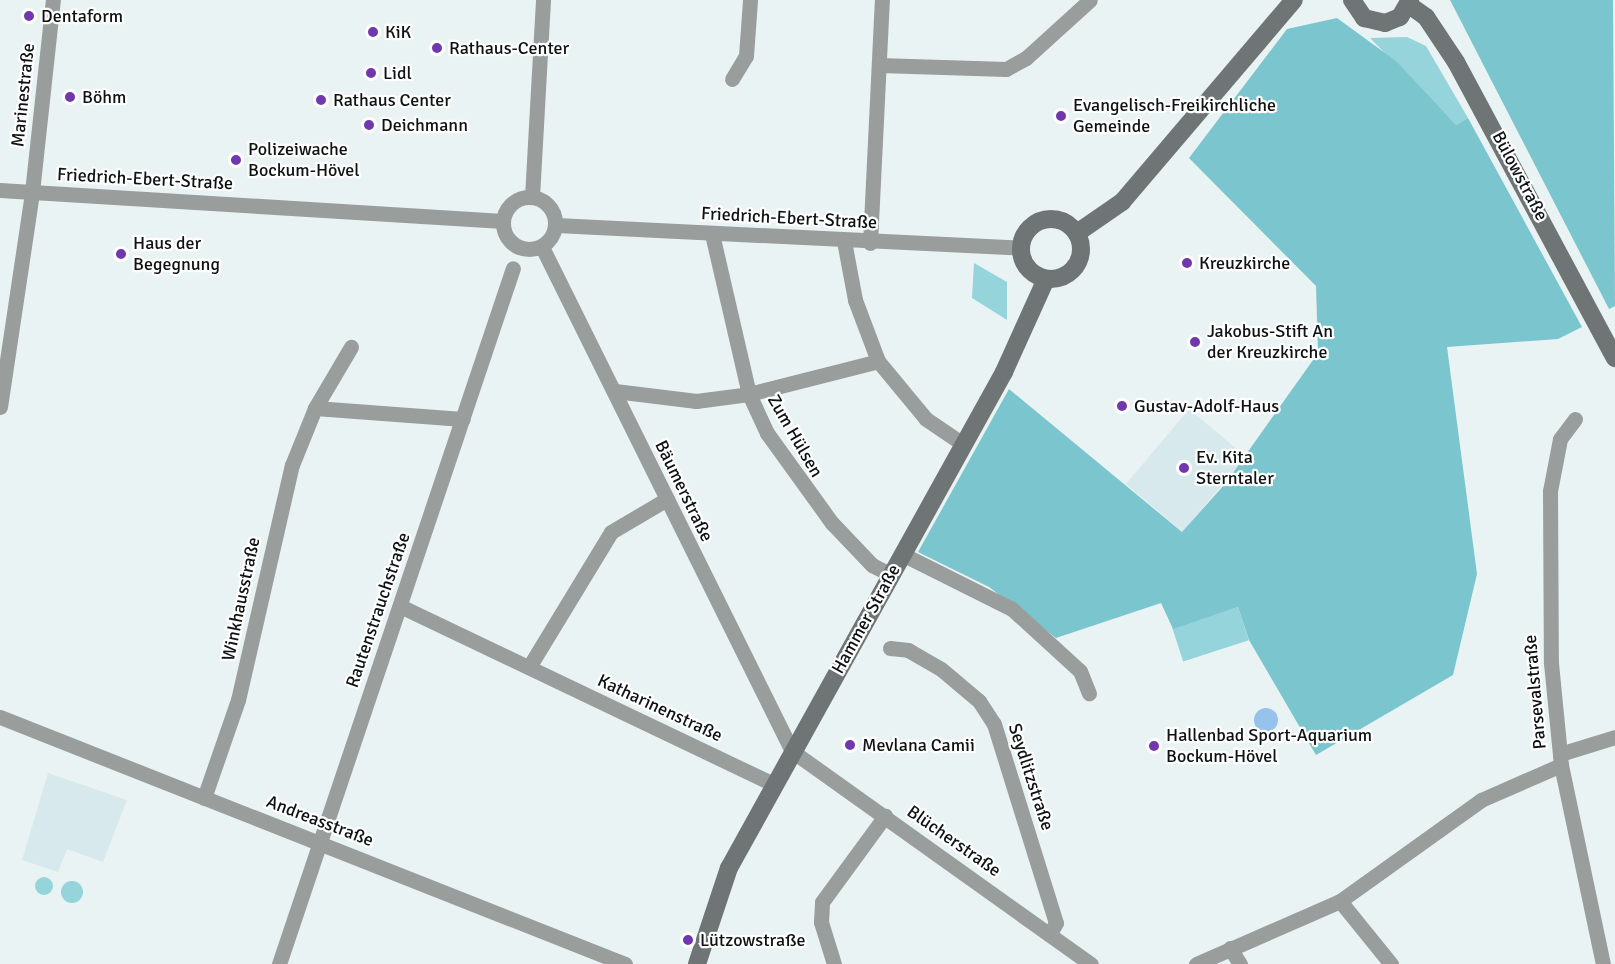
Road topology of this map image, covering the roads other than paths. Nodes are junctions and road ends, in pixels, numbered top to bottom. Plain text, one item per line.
1 (53, 0) edge
2 (543, 0) edge
3 (750, 0) edge
4 (882, 0) edge
5 (1090, 0) edge
6 (1294, 0) edge
7 (1352, 0) edge
8 (1410, 3) edge
9 (879, 65) junction
10 (732, 79) dead end
11 (0, 190) edge
12 (32, 192) junction
13 (531, 197) junction
14 (502, 221) junction
15 (556, 225) junction
16 (1077, 233) junction
17 (712, 234) junction
18 (844, 241) junction
19 (870, 243) junction
20 (542, 247) junction
21 (1021, 248) junction
22 (513, 268) dead end
23 (1046, 279) junction
24 (351, 348) dead end
25 (1615, 358) edge
26 (878, 361) junction
27 (615, 391) junction
28 (748, 394) junction
29 (0, 407) edge
30 (315, 408) junction
31 (463, 419) junction
32 (1575, 419) dead end
33 (963, 444) junction
34 (667, 499) junction
35 (902, 554) junction
36 (890, 574) junction
37 (400, 606) junction
38 (890, 648) dead end
39 (530, 668) junction
40 (1089, 693) dead end
41 (0, 717) edge
42 (1615, 737) edge
43 (792, 751) junction
44 (1561, 760) junction
45 (773, 784) junction
46 (204, 798) junction
47 (885, 816) junction
48 (320, 841) junction
49 (1340, 901) junction
50 (1050, 933) junction
51 (1230, 948) junction
52 (279, 964) edge
53 (626, 964) edge
54 (697, 964) edge
55 (834, 964) edge
56 (1091, 964) edge
57 (1196, 964) edge
58 (1240, 964) edge
59 (1391, 964) edge
60 (1604, 964) edge

1 - 12 street, Marinestraße
2 - 13 street
3 - 10 street
4 - 9 street
5 - 9 street
6 - 16 main road
7 - 8 main road
8 - 25 main road, Bülowstraße
9 - 19 street
11 - 12 street, Friedrich-Ebert-Straße
12 - 14 street, Friedrich-Ebert-Straße
12 - 29 street, Marinestraße
13 - 14 street
13 - 15 street
14 - 20 street
15 - 17 street, Friedrich-Ebert-Straße
15 - 20 street
16 - 21 main road
16 - 23 main road
17 - 18 street, Friedrich-Ebert-Straße
17 - 28 street, Zum Hülsen
18 - 19 street, Friedrich-Ebert-Straße
18 - 26 street
19 - 21 street, Friedrich-Ebert-Straße
20 - 27 street, Bäumerstraße
21 - 23 main road
22 - 31 street, Rautenstrauchstraße
23 - 33 main road, Hammer Straße
24 - 30 street, Winkhausstraße
26 - 28 street
26 - 33 street
27 - 28 street
27 - 34 street, Bäumerstraße
28 - 36 street, Zum Hülsen
30 - 31 street
30 - 46 street, Winkhausstraße
31 - 37 street, Rautenstrauchstraße
32 - 44 street, Parsevalstraße
33 - 35 main road, Hammer Straße
34 - 39 street
34 - 43 street, Bäumerstraße
35 - 36 main road, Hammer Straße
35 - 40 street
36 - 43 main road, Hammer Straße
37 - 39 street, Katharinenstraße
37 - 48 street, Rautenstrauchstraße
38 - 50 street, Seydlitzstraße
39 - 45 street, Katharinenstraße
41 - 46 street, Andreasstraße
42 - 44 street
43 - 45 main road, Hammer Straße
43 - 47 street, Blücherstraße
44 - 49 street
44 - 60 street, Parsevalstraße
45 - 54 main road, Hammer Straße
46 - 48 street, Andreasstraße
47 - 50 street, Blücherstraße
47 - 55 street
48 - 52 street, Rautenstrauchstraße
48 - 53 street, Andreasstraße
49 - 51 street
49 - 59 street
50 - 56 street, Blücherstraße
51 - 57 street
51 - 58 street

